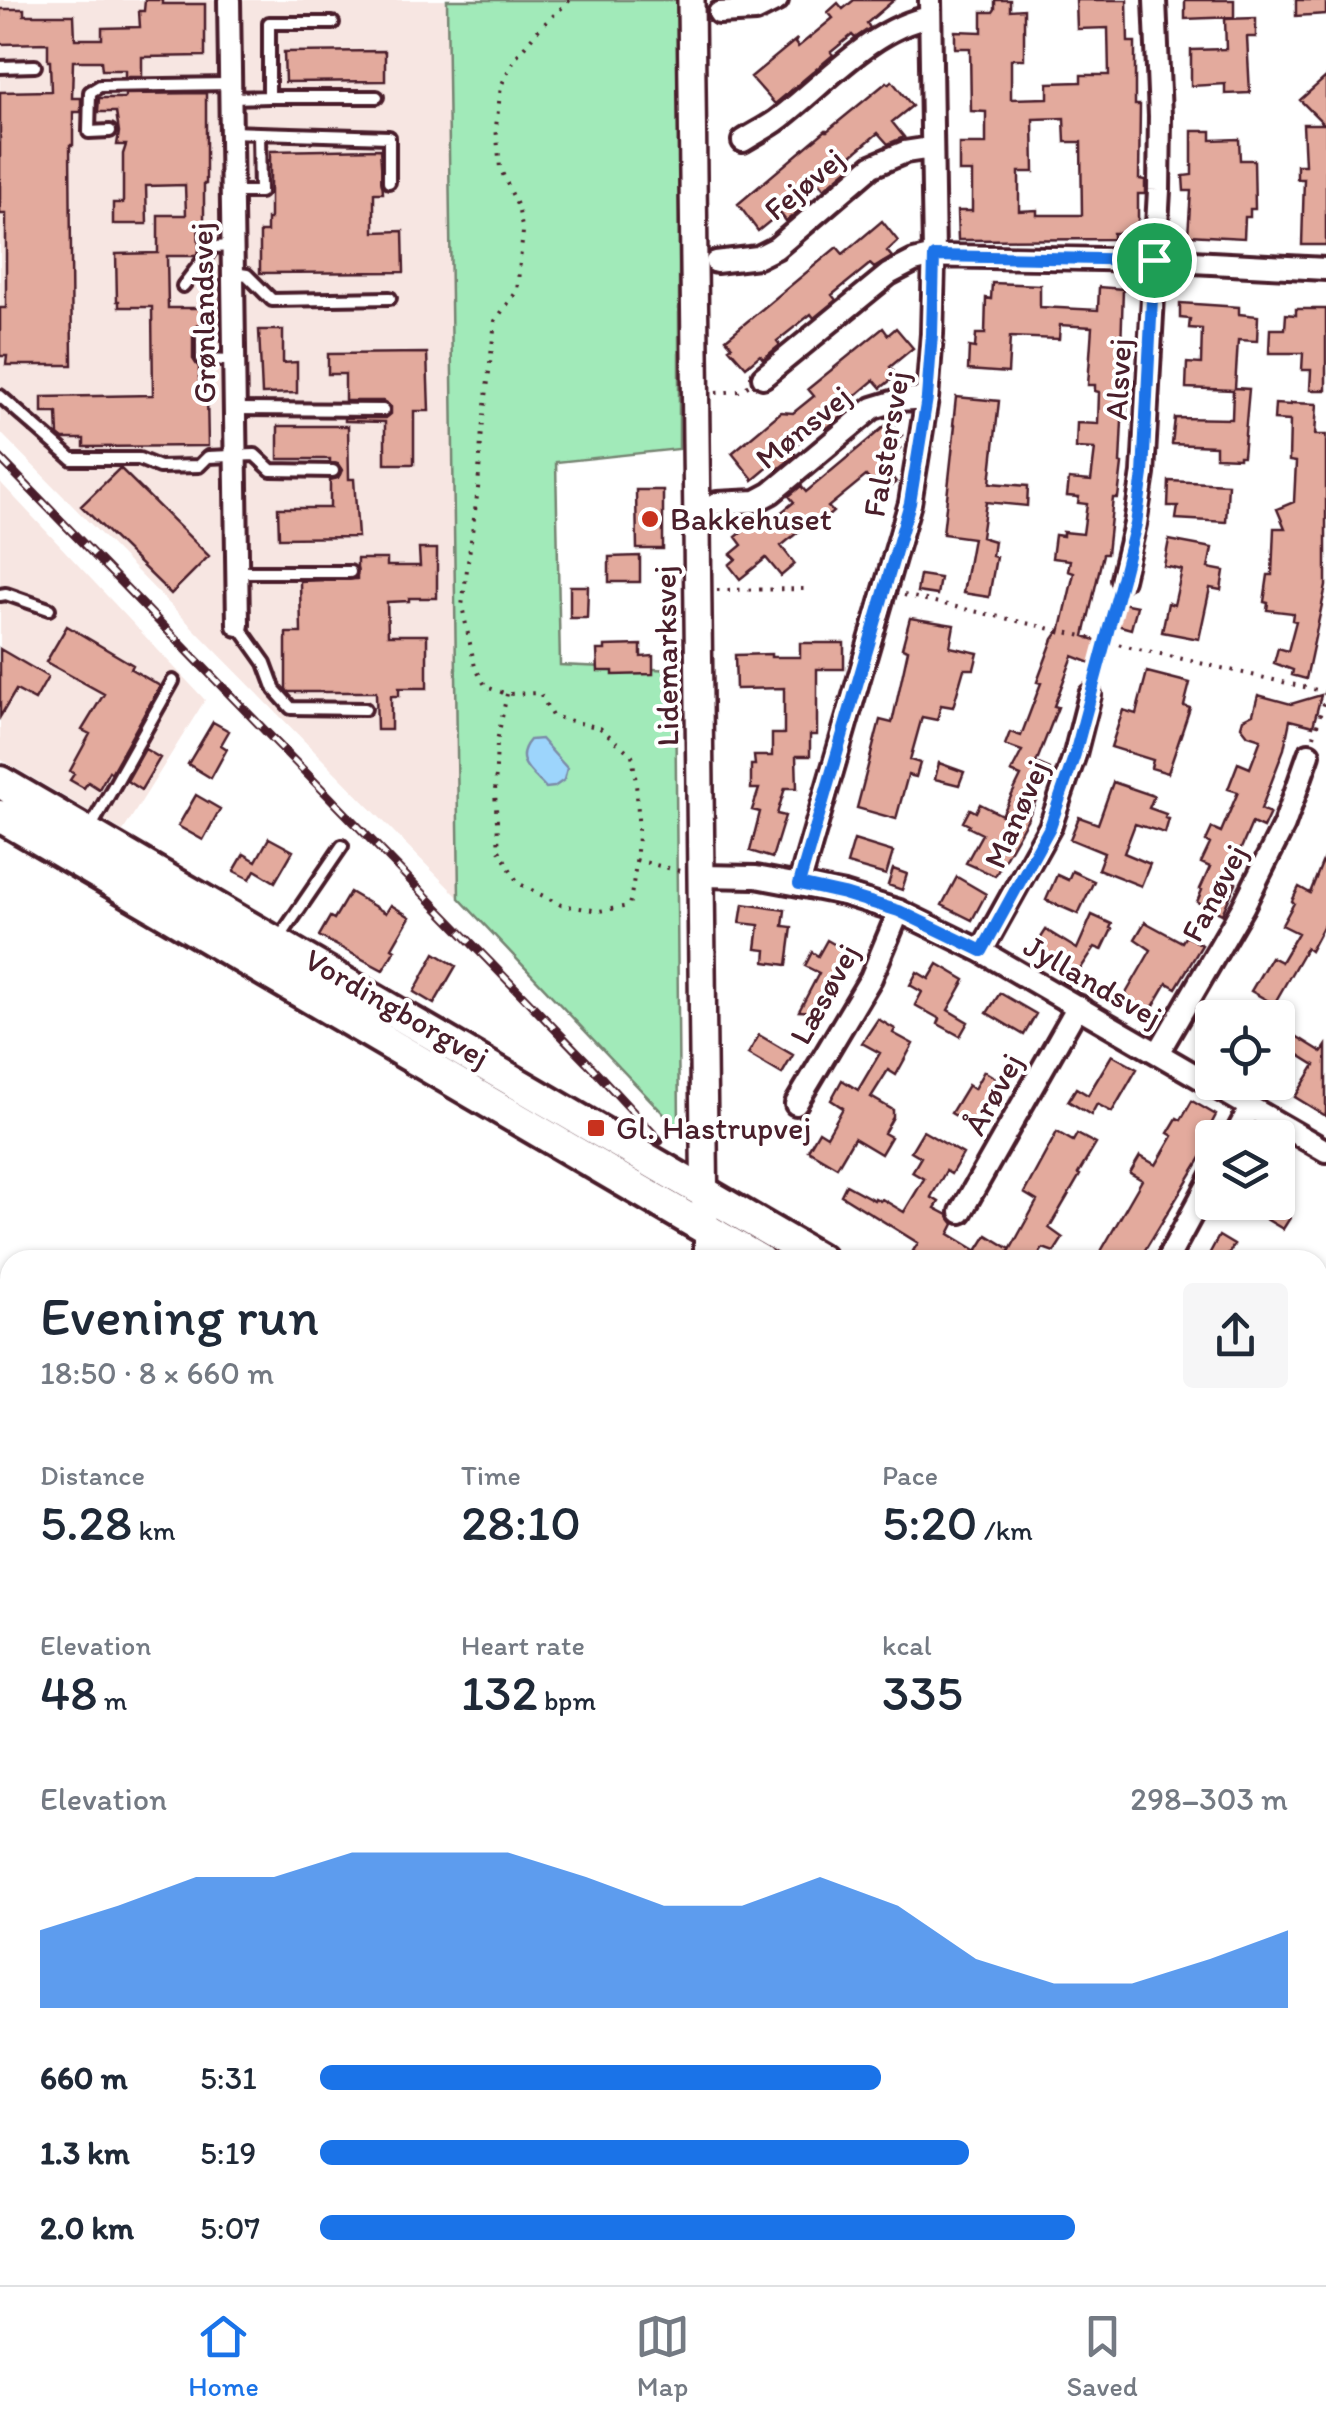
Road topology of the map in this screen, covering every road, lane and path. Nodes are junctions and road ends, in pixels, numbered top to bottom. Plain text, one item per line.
1 (229, 0) edge
2 (570, 0) edge
3 (691, 0) edge
4 (777, 0) edge
5 (1155, 0) edge
6 (930, 8) edge
7 (719, 13) dead end
8 (333, 24) dead end
9 (0, 66) edge
10 (35, 66) dead end
11 (230, 91) junction
12 (268, 97) junction
13 (377, 97) dead end
14 (110, 132) dead end
15 (231, 132) junction
16 (259, 132) junction
17 (743, 141) dead end
18 (931, 148) junction
19 (389, 182) dead end
20 (232, 192) junction
21 (232, 246) junction
22 (934, 256) junction
23 (1154, 260) junction
24 (716, 262) dead end
25 (1326, 269) edge
26 (233, 273) junction
27 (183, 286) dead end
28 (390, 298) dead end
29 (202, 335) dead end
30 (234, 360) junction
31 (763, 377) joint
32 (716, 393) dead end
33 (0, 396) edge
34 (927, 398) junction
35 (235, 409) junction
36 (383, 410) dead end
37 (235, 456) junction
38 (334, 471) dead end
39 (717, 504) dead end
40 (237, 572) junction
41 (350, 572) dead end
42 (1122, 579) joint
43 (807, 589) dead end
44 (698, 591) junction
45 (885, 591) junction
46 (0, 596) edge
47 (50, 609) dead end
48 (238, 625) joint
49 (1105, 641) junction
50 (172, 680) dead end
51 (1326, 692) edge
52 (507, 694) junction
53 (1090, 695) joint
54 (364, 709) dead end
55 (1309, 754) joint
56 (0, 782) edge
57 (0, 816) edge
58 (80, 846) junction
59 (342, 846) dead end
60 (636, 860) junction
61 (701, 876) junction
62 (799, 884) junction
63 (899, 911) junction
64 (277, 942) junction
65 (982, 951) junction
66 (1078, 1006) junction
67 (1158, 1053) junction
68 (796, 1104) dead end
69 (1250, 1108) junction
70 (1244, 1120) edge
71 (1326, 1150) edge
72 (703, 1190) junction
73 (1195, 1208) edge
74 (961, 1212) dead end
75 (705, 1229) junction
76 (705, 1250) edge
77 (742, 1250) edge
78 (803, 1250) edge
79 (1172, 1250) edge

1 - 11 street, Grønlandsvej
2 - 52 path
3 - 44 street, Lidemarksvej
4 - 7 street
5 - 23 street, Alsvej
6 - 17 street
6 - 18 street, Falstersvej
8 - 12 lane
9 - 10 lane
11 - 12 lane
11 - 14 lane
11 - 15 street, Grønlandsvej
12 - 13 lane
15 - 16 lane
15 - 20 street, Grønlandsvej
16 - 19 lane
16 - 20 lane
18 - 22 street, Falstersvej
18 - 24 street, Fejøvej
20 - 21 street, Grønlandsvej
21 - 26 street, Grønlandsvej
21 - 27 lane
22 - 23 street
22 - 31 street
22 - 34 street, Falstersvej
23 - 25 street
23 - 42 street, Alsvej
26 - 28 lane
26 - 30 street, Grønlandsvej
29 - 30 lane
30 - 35 street, Grønlandsvej
31 - 32 path
33 - 37 lane
34 - 39 street, Mønsvej
34 - 45 street, Falstersvej
35 - 36 lane
35 - 37 street, Grønlandsvej
37 - 38 lane
37 - 40 street, Grønlandsvej
40 - 41 lane
40 - 48 street, Grønlandsvej
42 - 49 path
43 - 44 path
44 - 61 street, Lidemarksvej
45 - 49 path
45 - 62 street, Falstersvej
46 - 47 lane
48 - 54 lane
49 - 51 path
49 - 53 path
50 - 58 lane
51 - 55 path
52 - 60 path
52 - 60 path
53 - 65 street, Manøvej
55 - 67 street, Fanøvej
56 - 58 main road, Vordingborgvej
57 - 58 main road, Vordingborgvej
58 - 64 main road, Vordingborgvej
58 - 75 main road, Vordingborgvej
59 - 64 lane, Vordingborgvej
60 - 61 path
61 - 62 street, Jyllandsvej
61 - 72 street, Lidemarksvej
62 - 63 street, Jyllandsvej
63 - 65 street, Jyllandsvej
63 - 68 street, Læsøvej
64 - 72 main road, Vordingborgvej
65 - 66 street, Jyllandsvej
66 - 67 street, Jyllandsvej
66 - 74 street, Årøvej
67 - 69 street, Jyllandsvej
69 - 70 street
69 - 71 street, Jyllandsvej
72 - 75 street, Lidemarksvej
72 - 78 main road, Vordingborgvej
73 - 79 street
75 - 76 street
75 - 77 main road, Vordingborgvej

